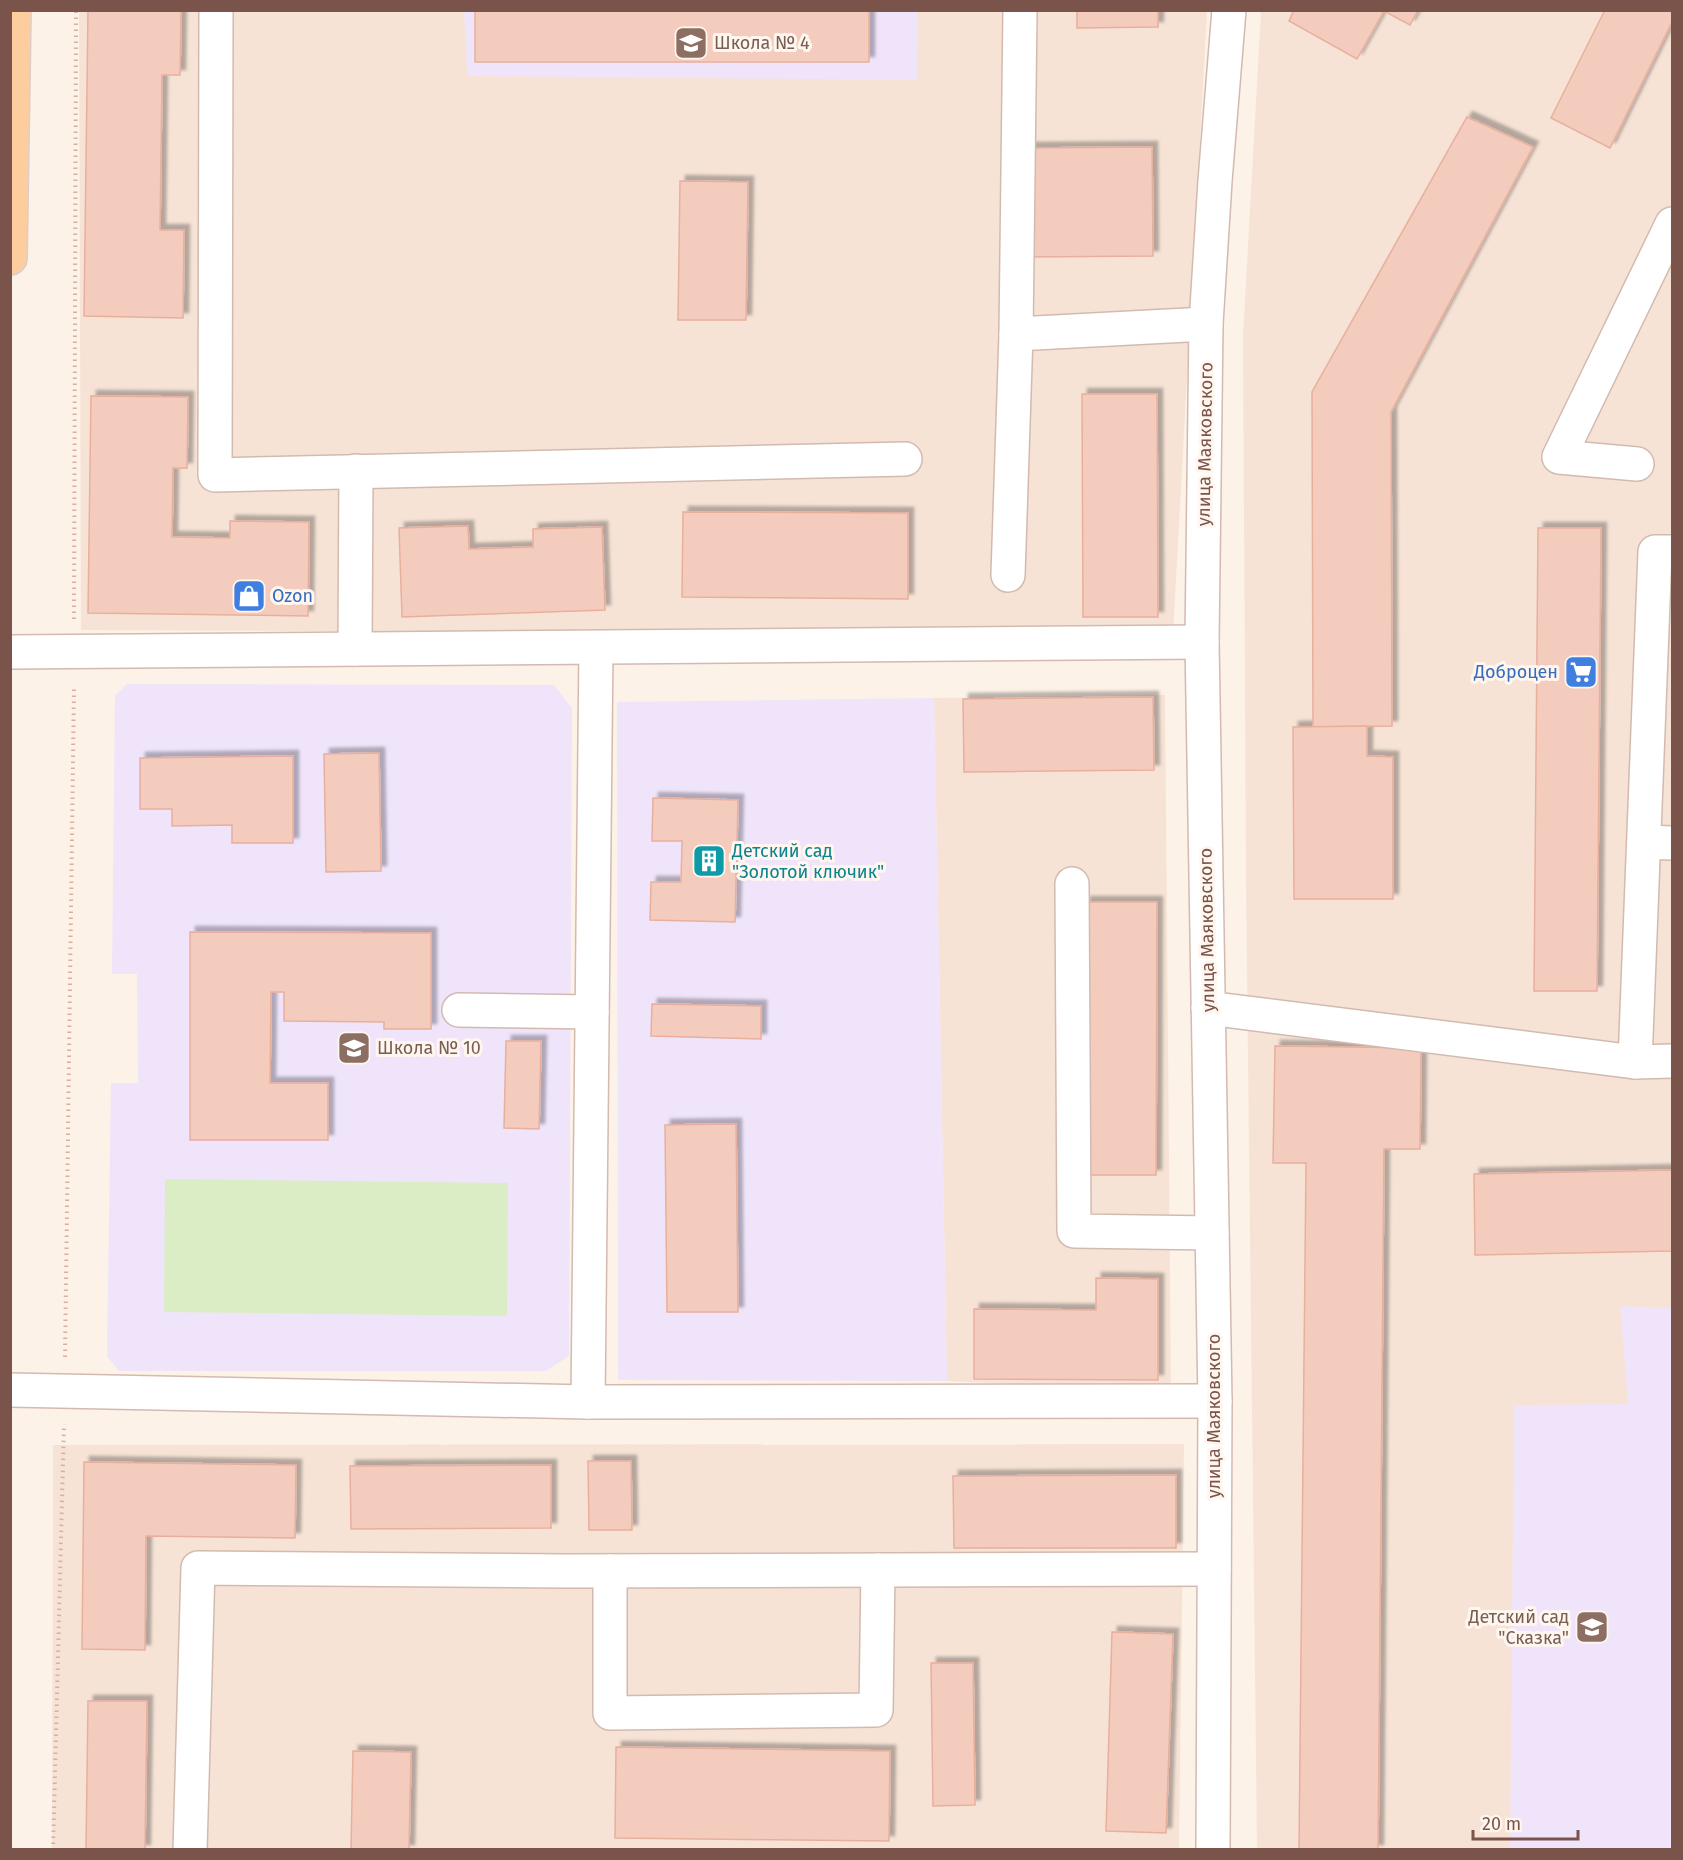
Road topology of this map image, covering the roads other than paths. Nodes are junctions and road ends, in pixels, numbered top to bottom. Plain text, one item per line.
1 (14, 10) edge
2 (216, 10) edge
3 (1020, 10) edge
4 (1229, 10) edge
5 (1672, 224) edge
6 (10, 258) edge
7 (1206, 324) junction
8 (1016, 334) junction
9 (905, 459) dead end
10 (1637, 464) dead end
11 (356, 471) junction
12 (1672, 552) edge
13 (1008, 575) dead end
14 (1202, 642) junction
15 (596, 648) junction
16 (356, 649) junction
17 (10, 652) edge
18 (1658, 843) edge
19 (1072, 885) dead end
20 (1208, 1008) junction
21 (459, 1010) dead end
22 (592, 1012) junction
23 (1672, 1061) edge
24 (1635, 1062) junction
25 (1212, 1233) junction
26 (10, 1390) edge
27 (1215, 1401) junction
28 (588, 1402) junction
29 (1214, 1569) junction
30 (878, 1570) junction
31 (610, 1571) junction
32 (190, 1850) edge
33 (1213, 1850) edge

1 - 6 main road
2 - 11 street
3 - 8 street
4 - 7 street, улица Маяковского
5 - 10 street
7 - 8 street
7 - 14 street, улица Маяковского
8 - 13 street
9 - 11 street
11 - 16 street
12 - 18 street
14 - 15 street
14 - 20 street, улица Маяковского
15 - 16 street
15 - 22 street
16 - 17 street
18 - 24 street
19 - 25 street
20 - 24 street
20 - 25 street, улица Маяковского
21 - 22 street
22 - 28 street
23 - 24 street
25 - 27 street, улица Маяковского
26 - 28 street
27 - 28 street
27 - 29 street, улица Маяковского
29 - 30 street
29 - 33 street, улица Маяковского
30 - 31 street
30 - 31 street
31 - 32 street

